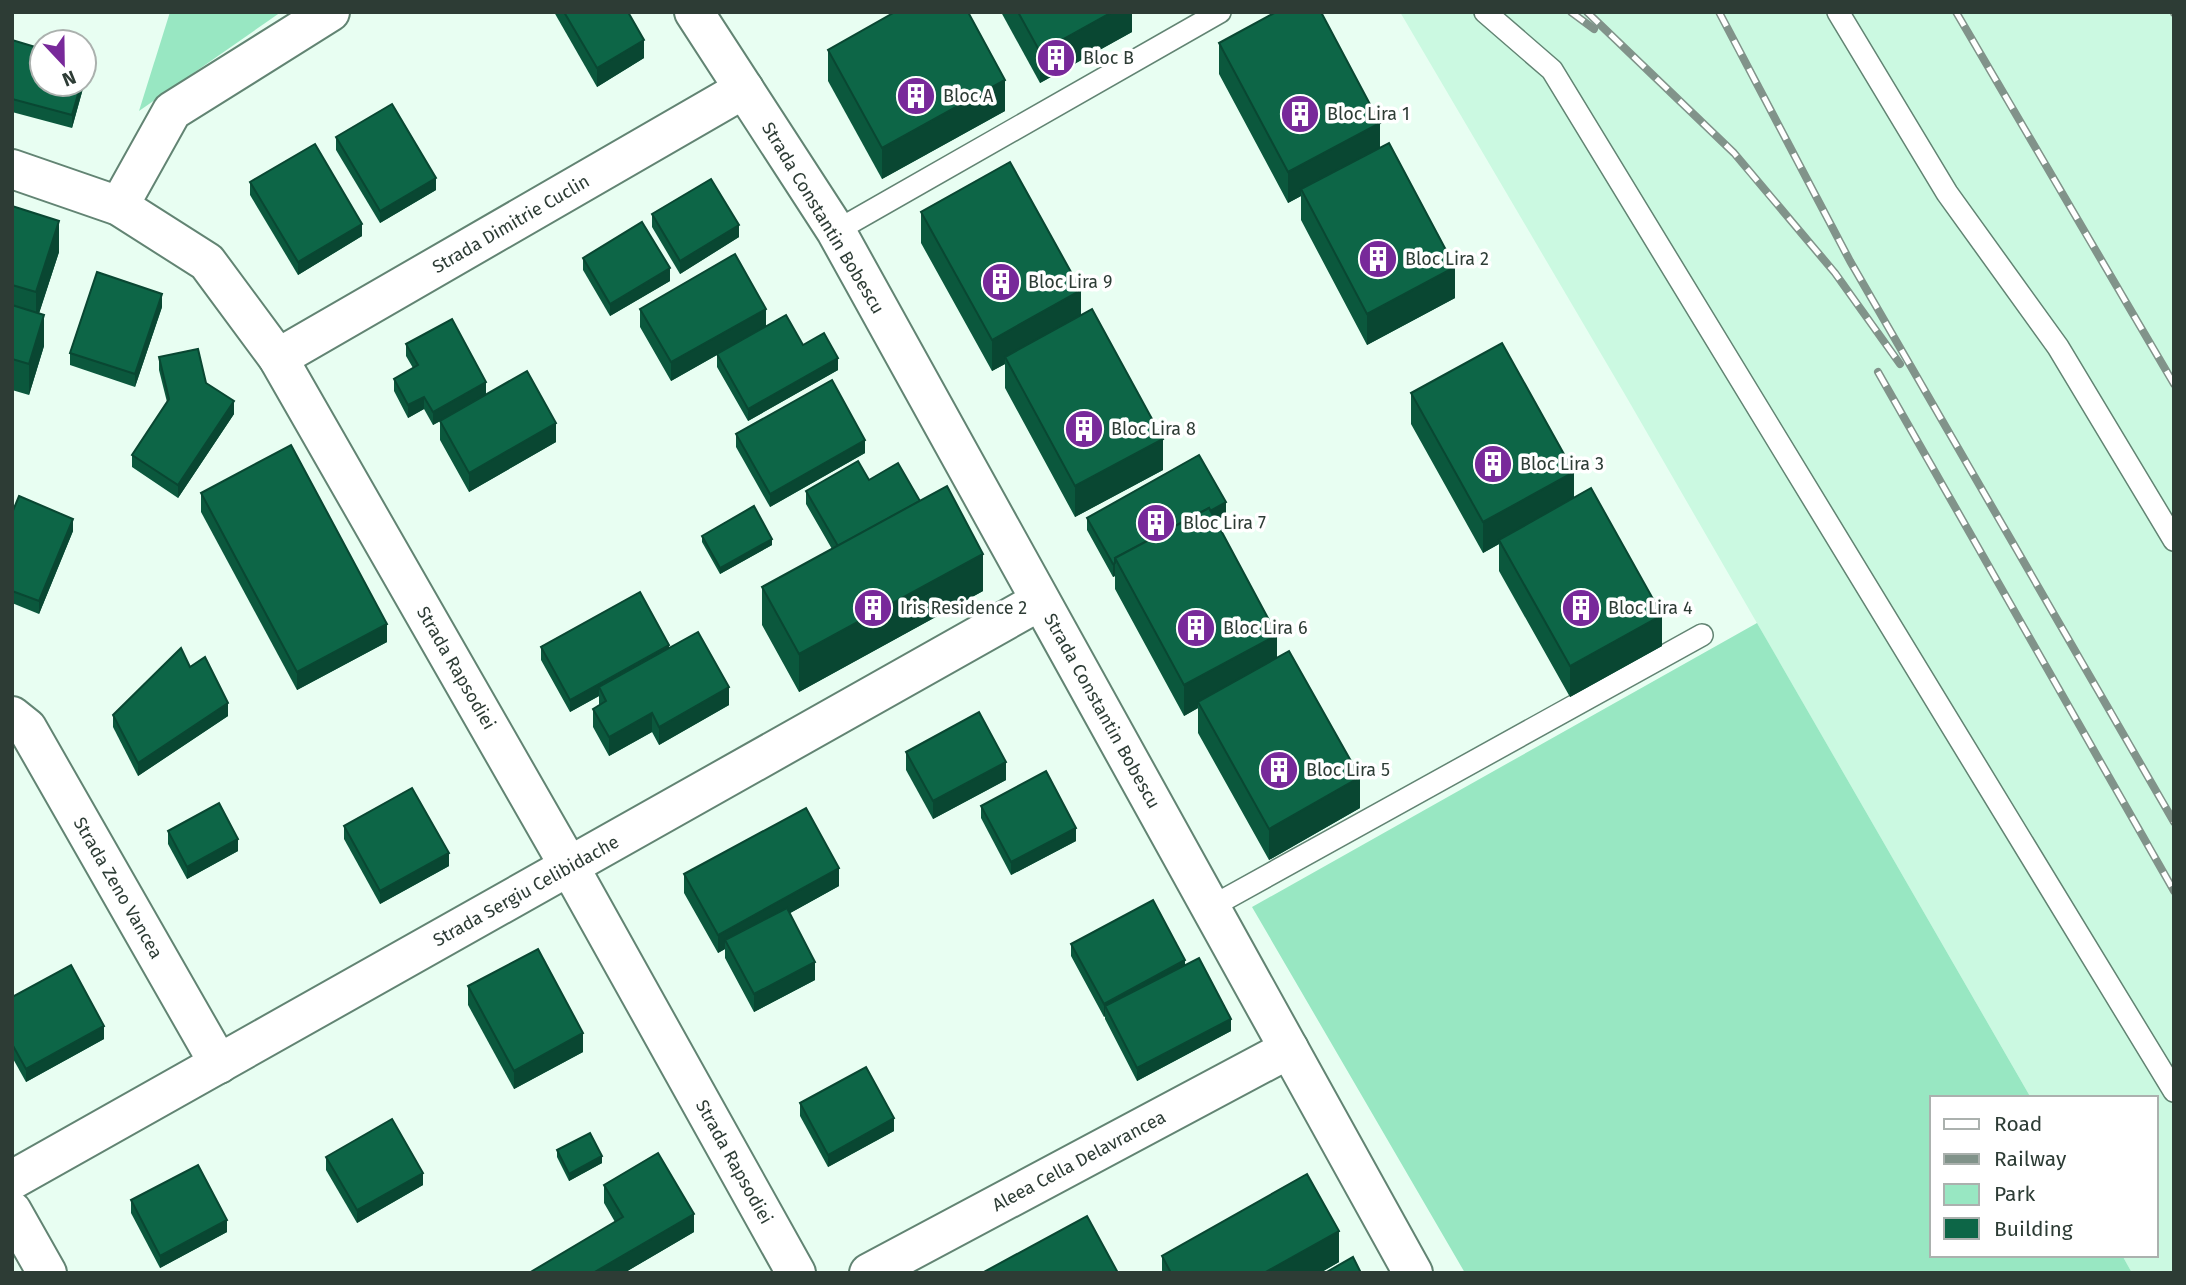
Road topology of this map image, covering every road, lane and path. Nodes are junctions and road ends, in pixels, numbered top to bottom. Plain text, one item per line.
1 (330, 12) edge
2 (694, 12) edge
3 (1220, 12) edge
4 (1485, 12) edge
5 (1838, 12) edge
6 (744, 89) junction
7 (12, 169) edge
8 (119, 206) junction
9 (836, 231) junction
10 (278, 358) junction
11 (2174, 540) edge
12 (1040, 601) junction
13 (1702, 635) dead end
14 (12, 716) edge
15 (569, 866) junction
16 (1211, 907) junction
17 (1289, 1049) junction
18 (219, 1064) junction
19 (2174, 1091) edge
20 (12, 1180) edge
21 (12, 1212) edge
22 (47, 1273) edge
23 (796, 1273) edge
24 (869, 1273) edge
25 (1413, 1273) edge

1 - 8 street
2 - 6 street, Strada Constantin Bobescu
3 - 9 lane
4 - 19 lane
5 - 11 lane
6 - 9 street, Strada Constantin Bobescu
6 - 10 street, Strada Dimitrie Cuclin
7 - 8 street, Strada Rapsodiei
8 - 10 street, Strada Rapsodiei
9 - 12 street, Strada Constantin Bobescu
10 - 15 street, Strada Rapsodiei
12 - 15 street, Strada Sergiu Celibidache
12 - 16 street, Strada Constantin Bobescu
13 - 16 lane
14 - 18 street, Strada Zeno Vancea
15 - 18 street, Strada Sergiu Celibidache
15 - 23 street, Strada Rapsodiei
16 - 17 street, Strada Constantin Bobescu
17 - 24 street, Aleea Cella Delavrancea
17 - 25 street, Strada Constantin Bobescu
18 - 20 street, Strada Sergiu Celibidache
21 - 22 street

